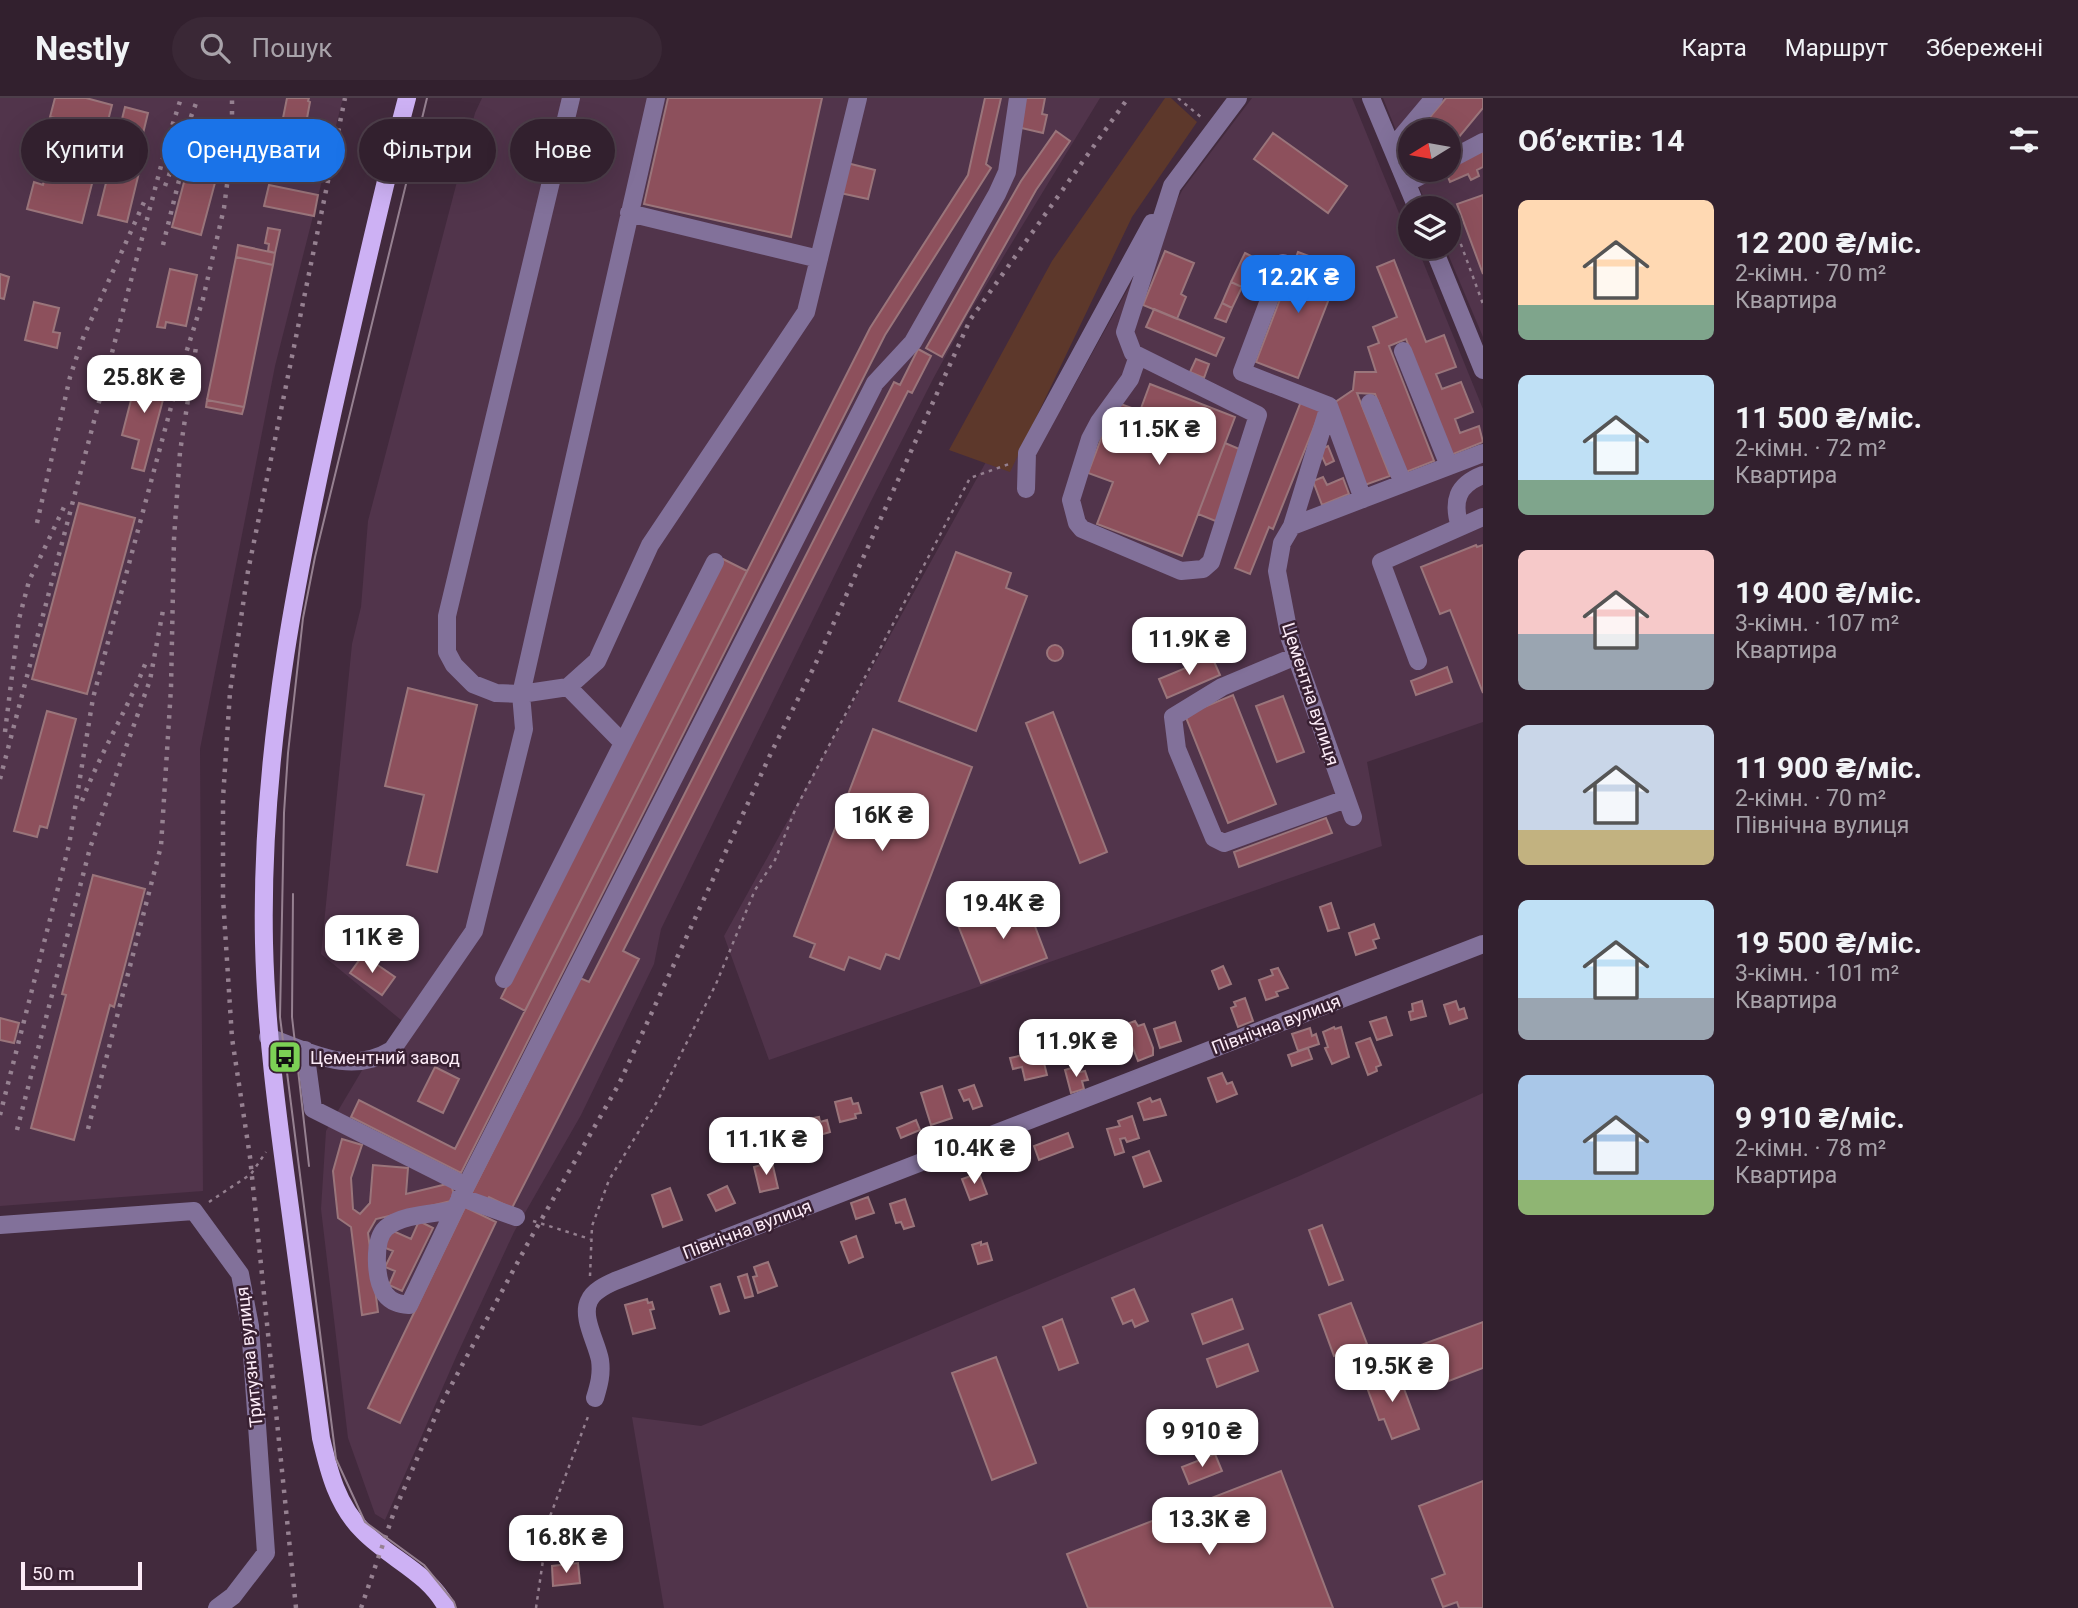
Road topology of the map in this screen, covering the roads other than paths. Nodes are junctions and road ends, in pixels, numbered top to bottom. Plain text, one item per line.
1 (407, 98) edge
2 (572, 98) edge
3 (656, 98) edge
4 (859, 98) edge
5 (1018, 98) edge
6 (1238, 98) edge
7 (1371, 98) edge
8 (1434, 98) edge
9 (1483, 142) edge
10 (1392, 148) junction
11 (1461, 154) edge
12 (1407, 183) joint
13 (1172, 186) junction
14 (1412, 196) edge
15 (629, 213) junction
16 (1438, 259) edge
17 (819, 260) junction
18 (1283, 263) dead end
19 (1403, 351) dead end
20 (1138, 356) junction
21 (1483, 370) edge
22 (1370, 402) dead end
23 (1328, 406) junction
24 (1483, 453) edge
25 (1449, 466) junction
26 (1483, 475) edge
27 (1403, 483) junction
28 (1026, 489) dead end
29 (1363, 499) junction
30 (1483, 517) edge
31 (1292, 526) junction
32 (1460, 527) junction
33 (715, 562) dead end
34 (1296, 656) junction
35 (1418, 661) dead end
36 (568, 687) junction
37 (522, 694) junction
38 (623, 743) junction
39 (1346, 799) junction
40 (1353, 817) dead end
41 (1483, 944) edge
42 (504, 979) dead end
43 (268, 1037) junction
44 (305, 1050) junction
45 (460, 1198) junction
46 (516, 1217) road end
47 (0, 1225) edge
48 (595, 1398) road end
49 (217, 1608) edge
50 (447, 1608) edge

1 - 43 main road
2 - 37 street
3 - 15 street
4 - 17 street
5 - 45 street
6 - 13 street
7 - 10 street
8 - 10 street
9 - 11 street
10 - 12 street
12 - 14 street
13 - 20 street
13 - 28 street
15 - 17 street
15 - 37 street
16 - 21 street
17 - 36 street
18 - 23 street
19 - 25 street
20 - 20 street
22 - 27 street
23 - 29 street
23 - 31 street, Цементна вулиця
24 - 25 street
25 - 27 street
26 - 32 street
27 - 29 street
29 - 31 street
30 - 32 street
31 - 34 street, Цементна вулиця
32 - 35 street
33 - 38 street
34 - 39 street, Цементна вулиця
34 - 39 street
36 - 37 street
36 - 38 street
37 - 44 street
38 - 42 street
39 - 40 street, Цементна вулиця
41 - 48 street, Північна вулиця
43 - 44 street
43 - 50 main road
44 - 45 street
45 - 45 street
45 - 46 street
47 - 49 street, Тритузна вулиця

